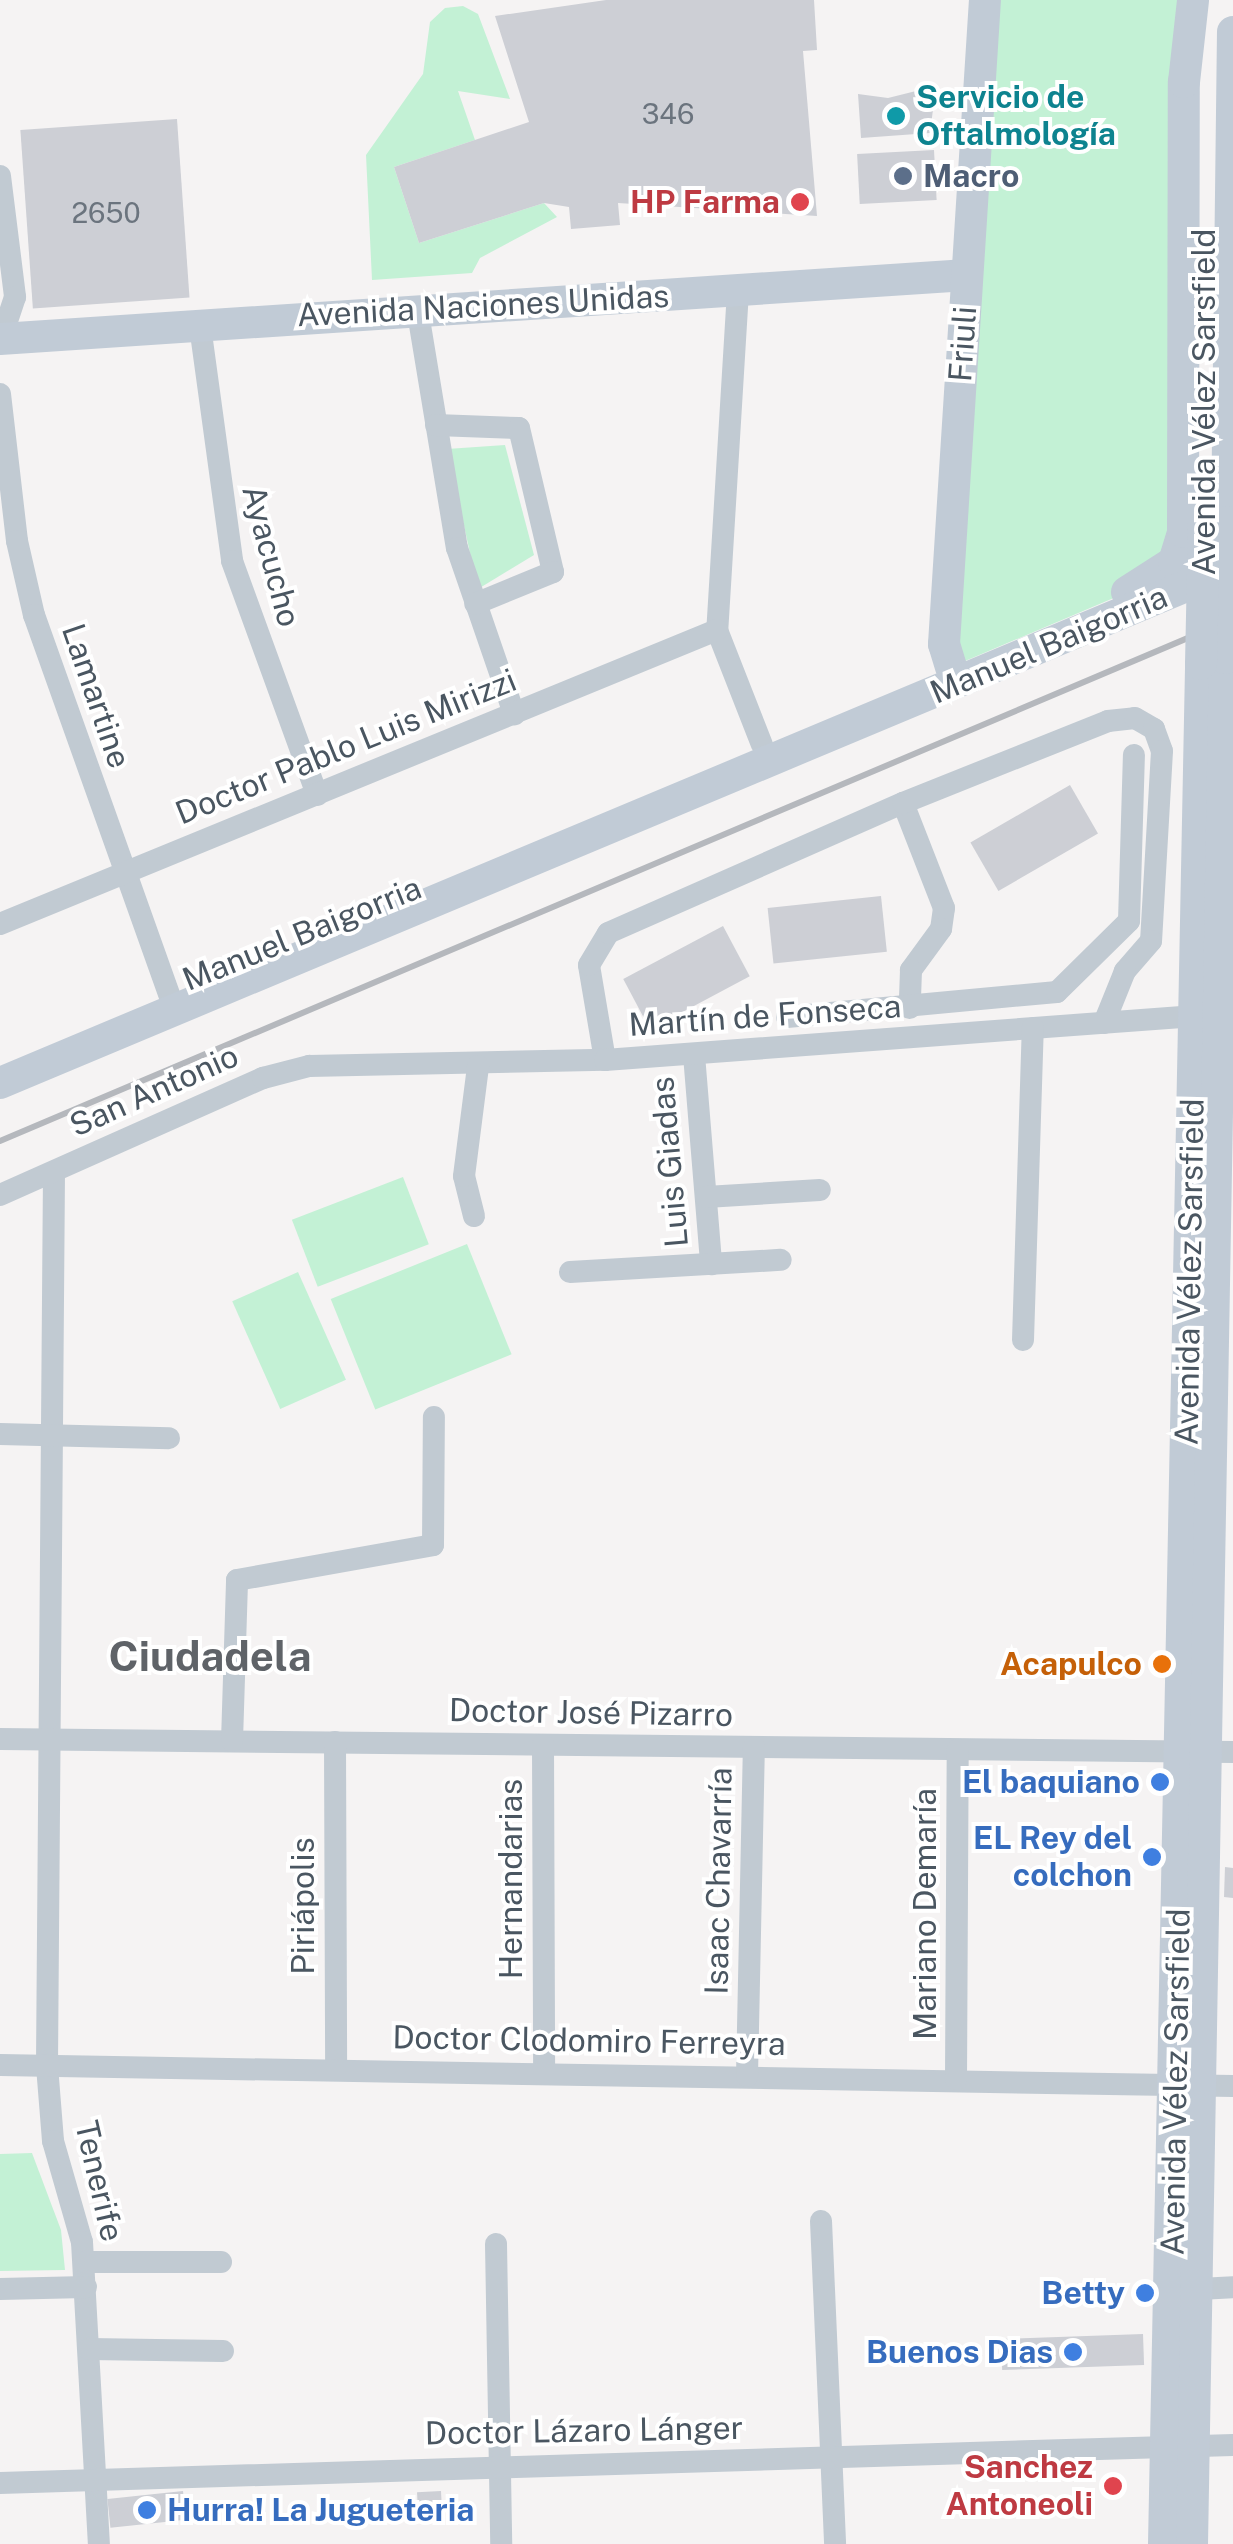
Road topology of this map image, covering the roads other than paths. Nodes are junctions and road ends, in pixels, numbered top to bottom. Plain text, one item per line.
1 (986, 0) edge
2 (1194, 0) edge
3 (1206, 0) edge
4 (1233, 32) edge
5 (0, 176) edge
6 (967, 275) junction
7 (738, 291) junction
8 (417, 307) junction
9 (200, 326) junction
10 (0, 340) edge
11 (0, 394) edge
12 (436, 425) junction
13 (1215, 523) junction
14 (1233, 566) edge
15 (1190, 584) junction
16 (1100, 603) junction
17 (475, 604) junction
18 (717, 630) junction
19 (954, 676) junction
20 (514, 714) junction
21 (762, 745) junction
22 (1134, 755) dead end
23 (318, 794) junction
24 (903, 803) junction
25 (123, 874) junction
26 (0, 924) edge
27 (170, 1000) junction
28 (910, 1008) junction
29 (1220, 1008) edge
30 (786, 1017) dead end
31 (1104, 1023) junction
32 (1033, 1028) junction
33 (694, 1055) junction
34 (0, 1060) edge
35 (605, 1060) junction
36 (339, 1064) joint
37 (478, 1066) junction
38 (0, 1084) edge
39 (54, 1172) junction
40 (820, 1190) dead end
41 (0, 1195) edge
42 (706, 1197) junction
43 (474, 1216) dead end
44 (781, 1260) dead end
45 (711, 1264) junction
46 (570, 1272) dead end
47 (1023, 1340) dead end
48 (1224, 1408) edge
49 (434, 1417) dead end
50 (0, 1434) edge
51 (51, 1435) junction
52 (169, 1438) dead end
53 (0, 1739) edge
54 (52, 1739) junction
55 (232, 1741) junction
56 (335, 1742) junction
57 (543, 1745) junction
58 (754, 1747) junction
59 (958, 1750) junction
60 (1207, 1752) edge
61 (0, 2065) edge
62 (47, 2066) junction
63 (336, 2069) junction
64 (544, 2072) junction
65 (747, 2076) junction
66 (956, 2079) junction
67 (1204, 2086) edge
68 (821, 2221) dead end
69 (496, 2244) dead end
70 (84, 2262) junction
71 (221, 2262) dead end
72 (86, 2287) junction
73 (1233, 2287) edge
74 (0, 2289) edge
75 (1199, 2289) junction
76 (90, 2349) junction
77 (222, 2351) dead end
78 (1233, 2444) edge
79 (1182, 2448) junction
80 (832, 2458) junction
81 (500, 2464) junction
82 (96, 2480) junction
83 (0, 2483) edge
84 (99, 2544) edge
85 (502, 2544) edge
86 (835, 2544) edge
87 (1164, 2544) edge
88 (1192, 2544) edge

1 - 6 main road, Friuli
2 - 16 main road
3 - 13 main road, Avenida Vélez Sarsfield
4 - 13 main road, Avenida Vélez Sarsfield
5 - 10 street
6 - 7 main road, Avenida Naciones Unidas
6 - 19 main road, Friuli
7 - 8 main road, Avenida Naciones Unidas
7 - 18 street
8 - 9 main road, Avenida Naciones Unidas
8 - 12 street
9 - 10 main road, Avenida Naciones Unidas
9 - 23 street, Ayacucho
11 - 25 street, Lamartine
12 - 17 street
12 - 17 street
13 - 29 main road, Avenida Vélez Sarsfield, bridge
14 - 15 main road
15 - 16 main road, Manuel Baigorria
15 - 19 main road, Manuel Baigorria
16 - 19 main road, Manuel Baigorria
17 - 20 street
18 - 20 street, Doctor Pablo Luis Mirizzi
18 - 21 street
19 - 21 main road, Manuel Baigorria
19 - 27 main road, Manuel Baigorria
20 - 23 street, Doctor Pablo Luis Mirizzi
21 - 27 main road, Manuel Baigorria
22 - 28 street
23 - 25 street, Doctor Pablo Luis Mirizzi
24 - 28 street
24 - 31 street
24 - 35 street
25 - 26 street, Doctor Pablo Luis Mirizzi
25 - 27 street, Lamartine
27 - 34 main road, Manuel Baigorria
27 - 38 main road, Manuel Baigorria
28 - 30 street
29 - 31 street, Martín de Fonseca
29 - 48 main road, Avenida Vélez Sarsfield
29 - 60 main road, Avenida Vélez Sarsfield
31 - 32 street, Martín de Fonseca
32 - 33 street, Martín de Fonseca
32 - 47 street
33 - 35 street, Martín de Fonseca
33 - 42 street, Luis Giadas
35 - 37 street, Martín de Fonseca
36 - 37 street, Martín de Fonseca
36 - 39 street, San Antonio
37 - 43 street
39 - 41 street, San Antonio
39 - 51 street, Tenerife
40 - 42 street
42 - 45 street, Luis Giadas
44 - 45 street
45 - 46 street
48 - 60 main road, Avenida Vélez Sarsfield
49 - 55 street
50 - 51 street
51 - 52 street
51 - 54 street, Tenerife
53 - 54 street, Doctor José Pizarro
54 - 55 street, Doctor José Pizarro
54 - 62 street, Tenerife
55 - 56 street, Doctor José Pizarro
56 - 57 street, Doctor José Pizarro
56 - 63 street, Piriápolis
57 - 58 street, Doctor José Pizarro
57 - 64 street, Hernandarias
58 - 59 street, Doctor José Pizarro
58 - 65 street, Isaac Chavarría
59 - 60 street, Doctor José Pizarro
59 - 66 street, Mariano Demaría
60 - 67 main road, Avenida Vélez Sarsfield
61 - 62 street, Doctor Clodomiro Ferreyra
62 - 63 street, Doctor Clodomiro Ferreyra
62 - 70 street, Tenerife
63 - 64 street, Doctor Clodomiro Ferreyra
64 - 65 street, Doctor Clodomiro Ferreyra
65 - 66 street, Doctor Clodomiro Ferreyra
66 - 67 street, Doctor Clodomiro Ferreyra
67 - 75 main road, Avenida Vélez Sarsfield
67 - 79 main road, Avenida Vélez Sarsfield
68 - 80 street
69 - 81 street
70 - 71 street
70 - 72 street, Tenerife
72 - 74 street
72 - 76 street, Tenerife
73 - 75 street
75 - 79 main road, Avenida Vélez Sarsfield
76 - 77 street
76 - 82 street, Tenerife
78 - 79 street, Doctor Lázaro Lánger
79 - 80 street, Doctor Lázaro Lánger
79 - 87 main road, Avenida Vélez Sarsfield
79 - 88 main road, Avenida Vélez Sarsfield
80 - 81 street, Doctor Lázaro Lánger
80 - 86 street
81 - 82 street, Doctor Lázaro Lánger
81 - 85 street
82 - 83 street, Doctor Lázaro Lánger
82 - 84 street, Tenerife

